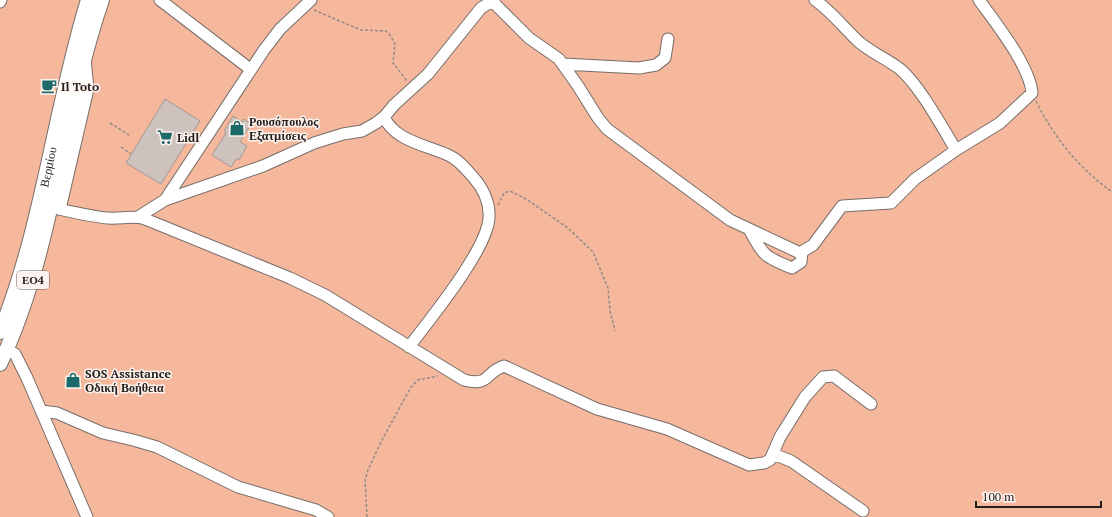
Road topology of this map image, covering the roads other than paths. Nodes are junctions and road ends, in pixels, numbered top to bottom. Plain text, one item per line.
1 (88, 0) edge
2 (102, 0) edge
3 (160, 0) edge
4 (492, 0) edge
5 (815, 0) edge
6 (979, 0) edge
7 (309, 3) edge
8 (668, 39) dead end
9 (563, 64) junction
10 (250, 69) junction
11 (384, 117) junction
12 (956, 150) junction
13 (165, 200) junction
14 (50, 207) junction
15 (138, 217) junction
16 (749, 229) junction
17 (802, 252) junction
18 (0, 332) edge
19 (409, 347) junction
20 (7, 350) junction
21 (0, 364) edge
22 (872, 404) dead end
23 (42, 412) junction
24 (773, 454) junction
25 (863, 511) dead end
26 (87, 517) edge
27 (328, 517) edge

1 - 14 main road, Βερμίου / ΕΟ4
2 - 14 main road, Βερμίου / ΕΟ4
3 - 10 street
4 - 9 street
4 - 11 street
5 - 12 street
6 - 12 street
7 - 10 street
8 - 9 street
9 - 16 street
10 - 13 street
11 - 13 street
11 - 19 street
12 - 17 street
13 - 15 street
14 - 15 street
14 - 18 main road, Βερμίου / ΕΟ4
14 - 20 main road, Βερμίου / ΕΟ4
15 - 19 street
16 - 17 street
16 - 17 street
19 - 24 street
20 - 21 main road, ΕΟ4
20 - 23 street
22 - 24 street
23 - 26 street
23 - 27 street
24 - 25 street

